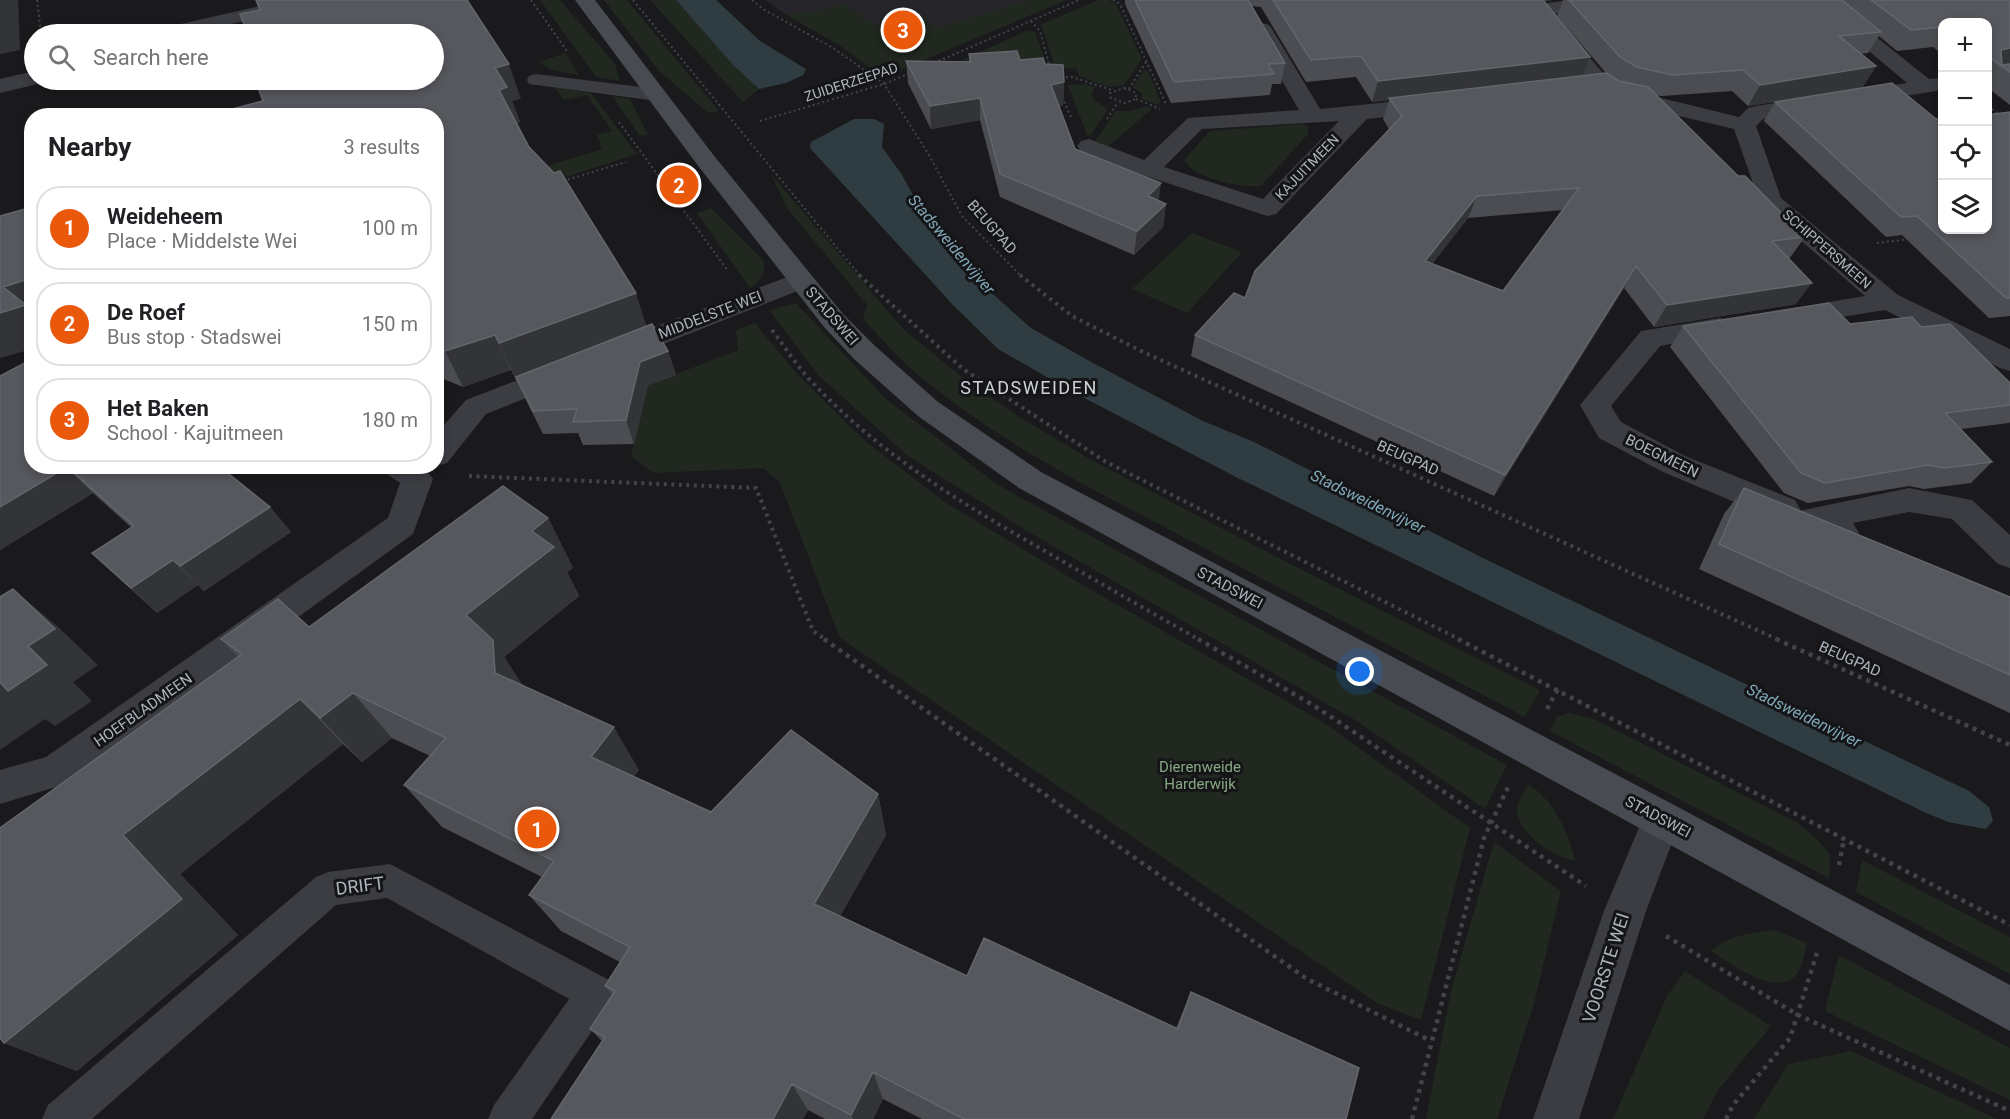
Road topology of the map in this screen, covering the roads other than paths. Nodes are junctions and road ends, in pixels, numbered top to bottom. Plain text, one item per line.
1 (314, 0) edge
2 (585, 0) edge
3 (1644, 0) edge
4 (1818, 0) edge
5 (1252, 12) edge
6 (206, 24) edge
7 (24, 80) edge
8 (536, 80) dead end
9 (1601, 85) junction
10 (1933, 85) edge
11 (0, 86) edge
12 (1578, 88) edge
13 (657, 95) junction
14 (1452, 102) edge
15 (1360, 113) junction
16 (1313, 115) junction
17 (1744, 125) junction
18 (1098, 150) road end
19 (1148, 169) junction
20 (801, 280) junction
21 (1888, 301) junction
22 (2010, 361) edge
23 (444, 441) edge
24 (418, 474) edge
25 (1810, 520) junction
26 (1866, 542) edge
27 (2010, 555) edge
28 (277, 615) joint
29 (0, 787) edge
30 (1662, 819) junction
31 (2010, 1009) edge
32 (62, 1119) edge
33 (508, 1119) edge
34 (1556, 1119) edge

1 - 6 street
2 - 13 street, STADSWEI
3 - 9 street
4 - 10 street
5 - 16 street
7 - 11 street
8 - 13 lane
9 - 12 street
9 - 17 street
10 - 17 street
13 - 20 street, STADSWEI
14 - 15 street, KAJUITMEEN
15 - 16 street, KAJUITMEEN
15 - 19 street, KAJUITMEEN
16 - 19 street, KAJUITMEEN
17 - 21 street, SCHIPPERSMEEN
18 - 19 street, KAJUITMEEN
20 - 23 street, MIDDELSTE WEI
20 - 30 street, STADSWEI
21 - 22 street, SCHIPPERSMEEN
21 - 25 street, BOEGMEEN
24 - 28 street, MIDDELSTE WEI
25 - 26 street, BOEGMEEN
25 - 27 street
28 - 29 street, HOEFBLADMEEN
30 - 31 street, STADSWEI
30 - 34 street, VOORSTE WEI
32 - 33 lane, DRIFT

